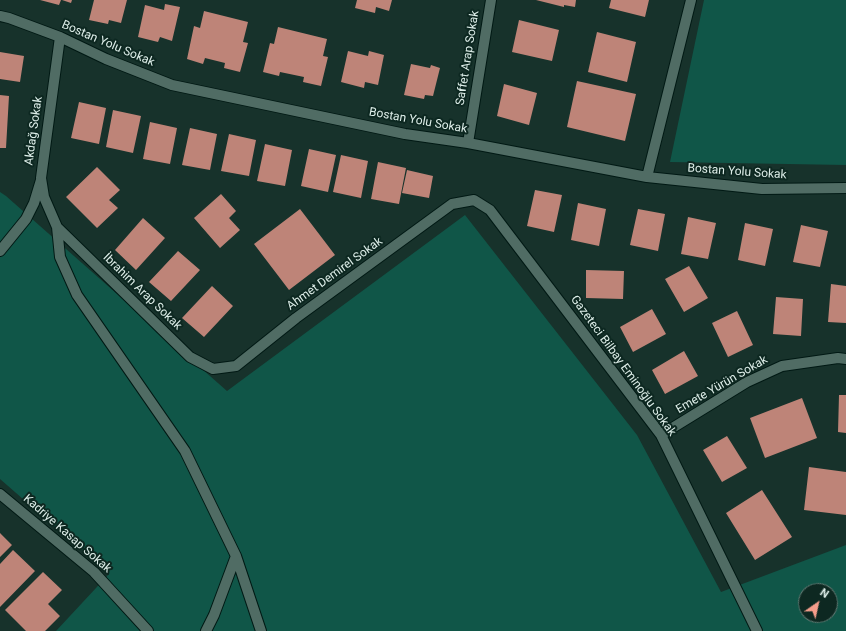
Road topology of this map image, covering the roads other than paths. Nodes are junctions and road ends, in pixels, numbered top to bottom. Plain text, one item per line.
1 (491, 0) edge
2 (691, 0) edge
3 (0, 16) edge
4 (60, 37) junction
5 (468, 143) junction
6 (41, 178) junction
7 (647, 178) junction
8 (846, 188) edge
9 (474, 200) joint
10 (57, 227) junction
11 (0, 251) edge
12 (846, 359) edge
13 (213, 369) joint
14 (661, 435) junction
15 (0, 494) edge
16 (236, 556) junction
17 (148, 631) edge
18 (206, 631) edge
19 (261, 631) edge
20 (757, 631) edge

1 - 5 street, Saffet Arap Sokak
2 - 7 street
3 - 4 street, Bostan Yolu Sokak
4 - 5 street, Bostan Yolu Sokak
4 - 6 street, Akdağ Sokak
5 - 7 street, Bostan Yolu Sokak
6 - 10 street, Akdağ Sokak
6 - 11 street
7 - 8 street, Bostan Yolu Sokak
9 - 13 street, Ahmet Demirel Sokak
9 - 14 street, Gazeteci Bilbay Eminoğlu Sokak
10 - 13 street, İbrahim Arap Sokak
10 - 16 street
12 - 14 street, Emete Yürün Sokak
14 - 20 street, Gazeteci Bilbay Eminoğlu Sokak
15 - 17 street, Kadriye Kasap Sokak
16 - 18 street
16 - 19 street

